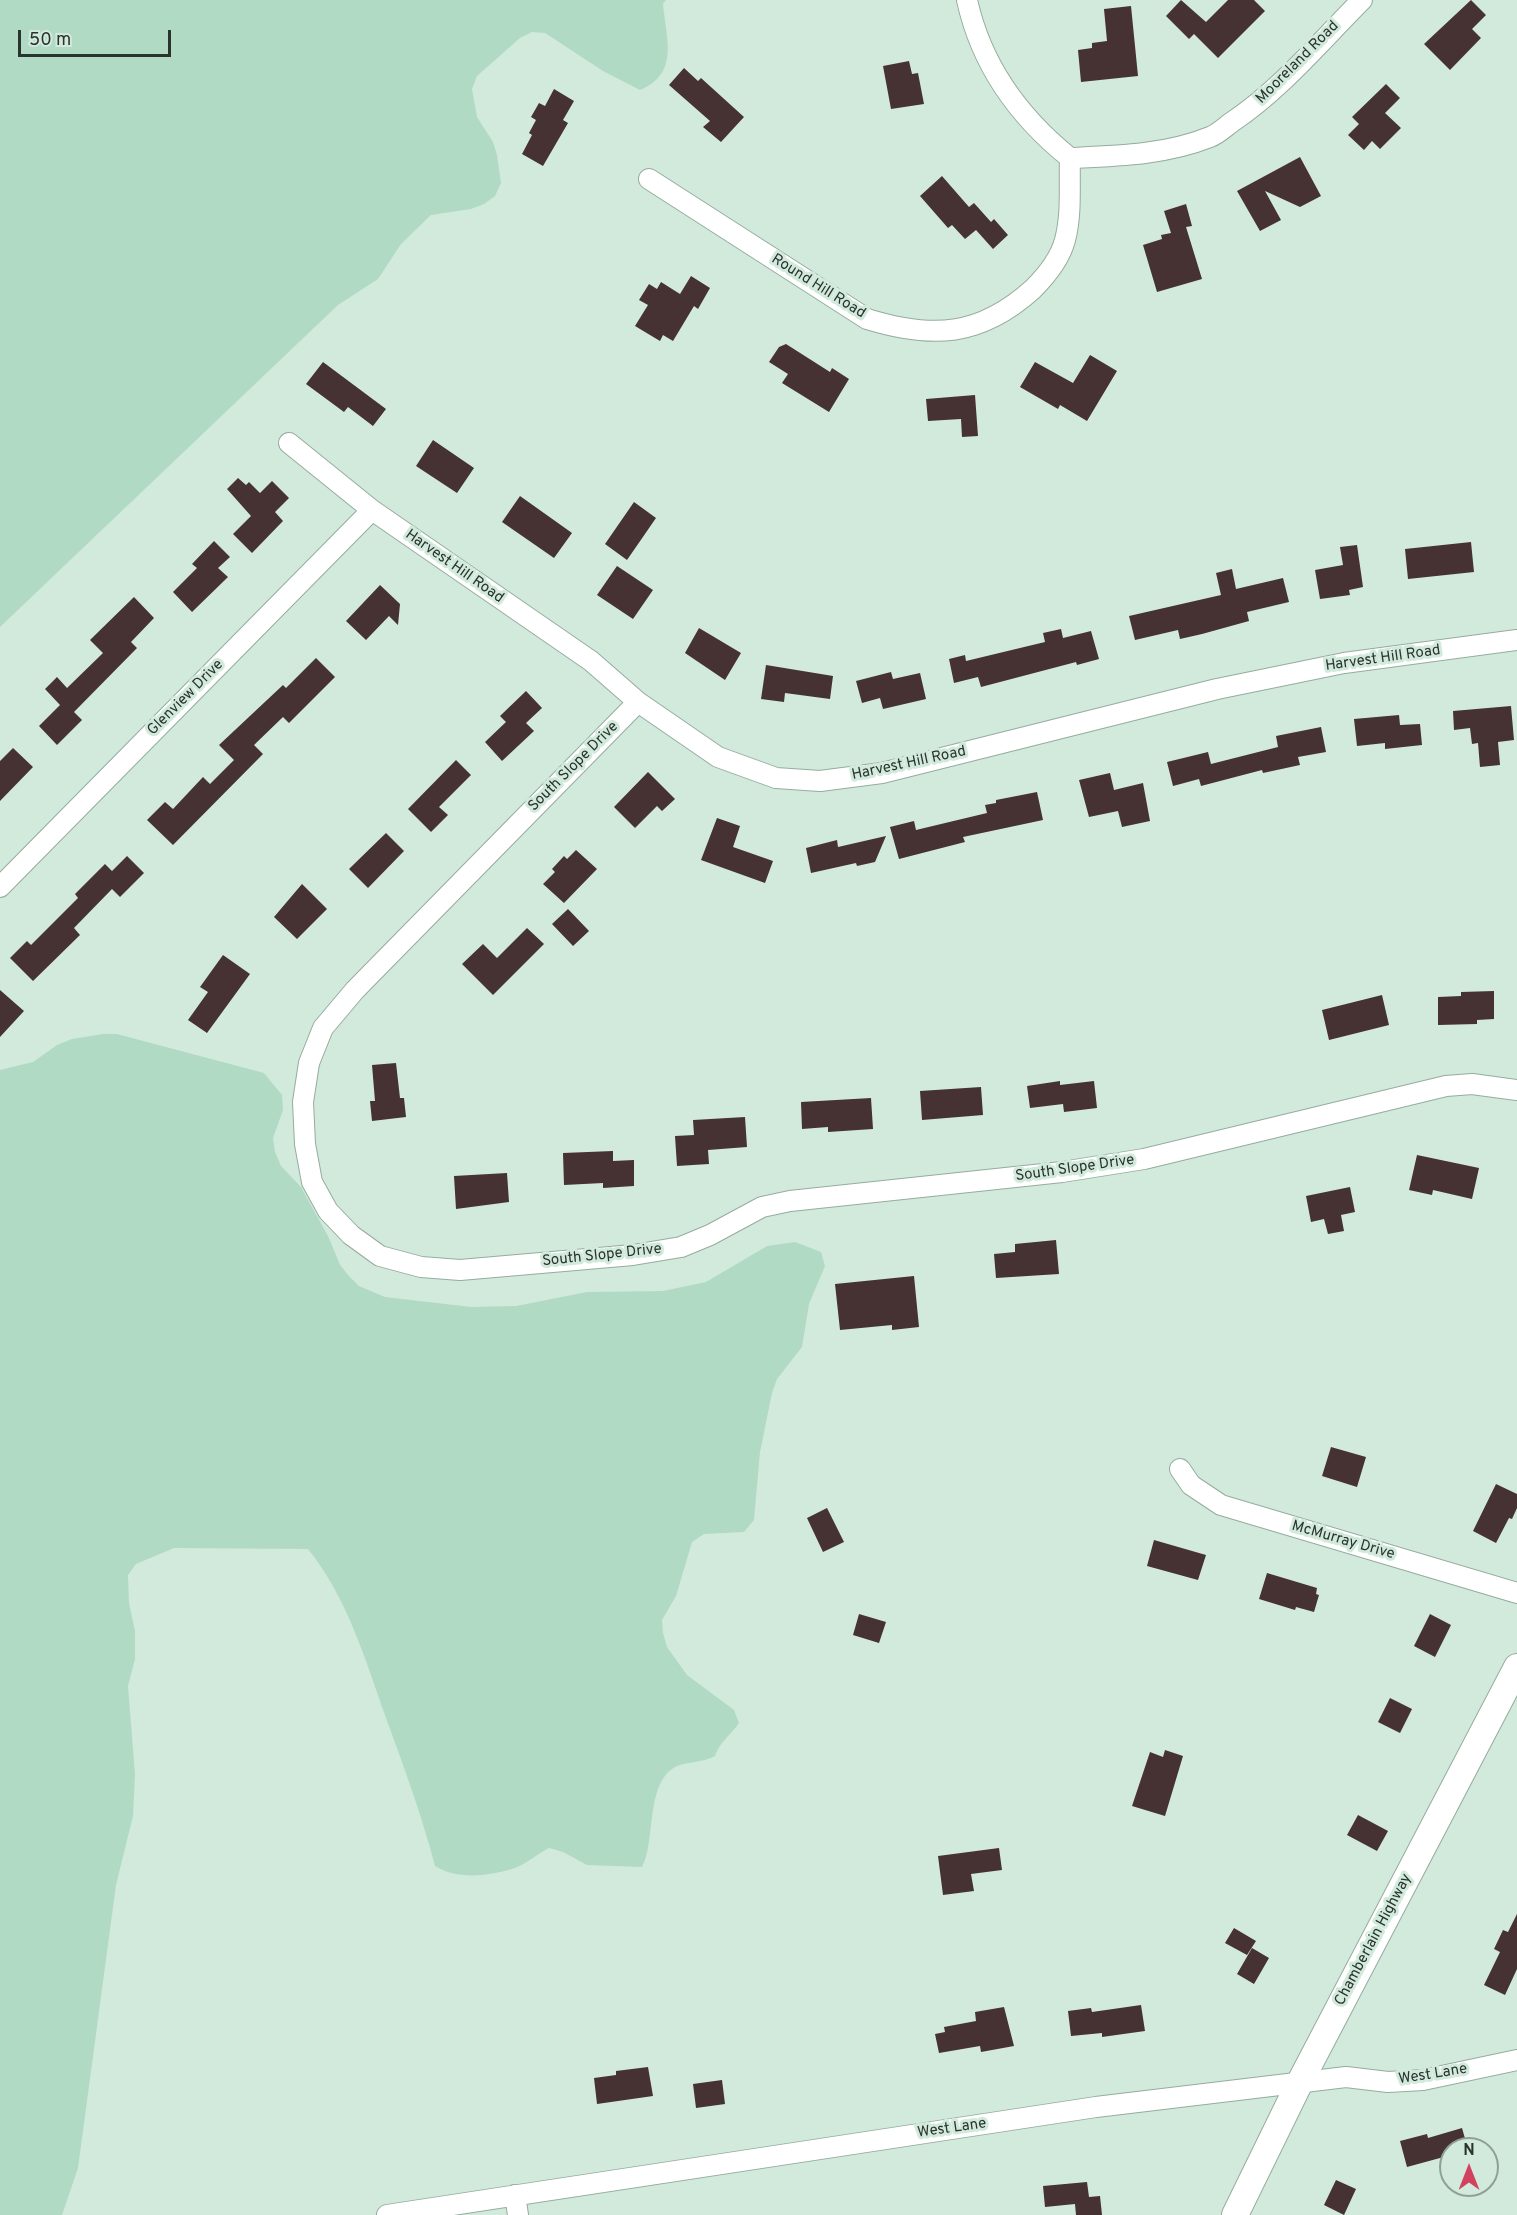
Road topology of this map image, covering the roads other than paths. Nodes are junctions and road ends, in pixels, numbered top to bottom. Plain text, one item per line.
1 (967, 0) edge
2 (1362, 0) edge
3 (1070, 158) junction
4 (649, 179) dead end
5 (289, 442) dead end
6 (372, 510) junction
7 (1517, 640) edge
8 (638, 702) junction
9 (0, 887) edge
10 (1517, 1090) edge
11 (1180, 1469) dead end
12 (1517, 1593) edge
13 (1517, 1667) edge
14 (1517, 2060) edge
15 (1300, 2082) junction
16 (515, 2195) junction
17 (387, 2215) edge
18 (518, 2215) edge
19 (1235, 2215) edge

1 - 3 street
2 - 3 street, Mooreland Road
3 - 4 street, Round Hill Road
5 - 6 street, Harvest Hill Road
6 - 8 street, Harvest Hill Road
6 - 9 street, Glenview Drive
7 - 8 street, Harvest Hill Road
8 - 10 street, South Slope Drive
11 - 12 street, McMurray Drive
13 - 15 main road, Chamberlain Highway
14 - 15 street, West Lane
15 - 16 street, West Lane
15 - 19 main road, Chamberlain Highway
16 - 17 street, West Lane
16 - 18 street

